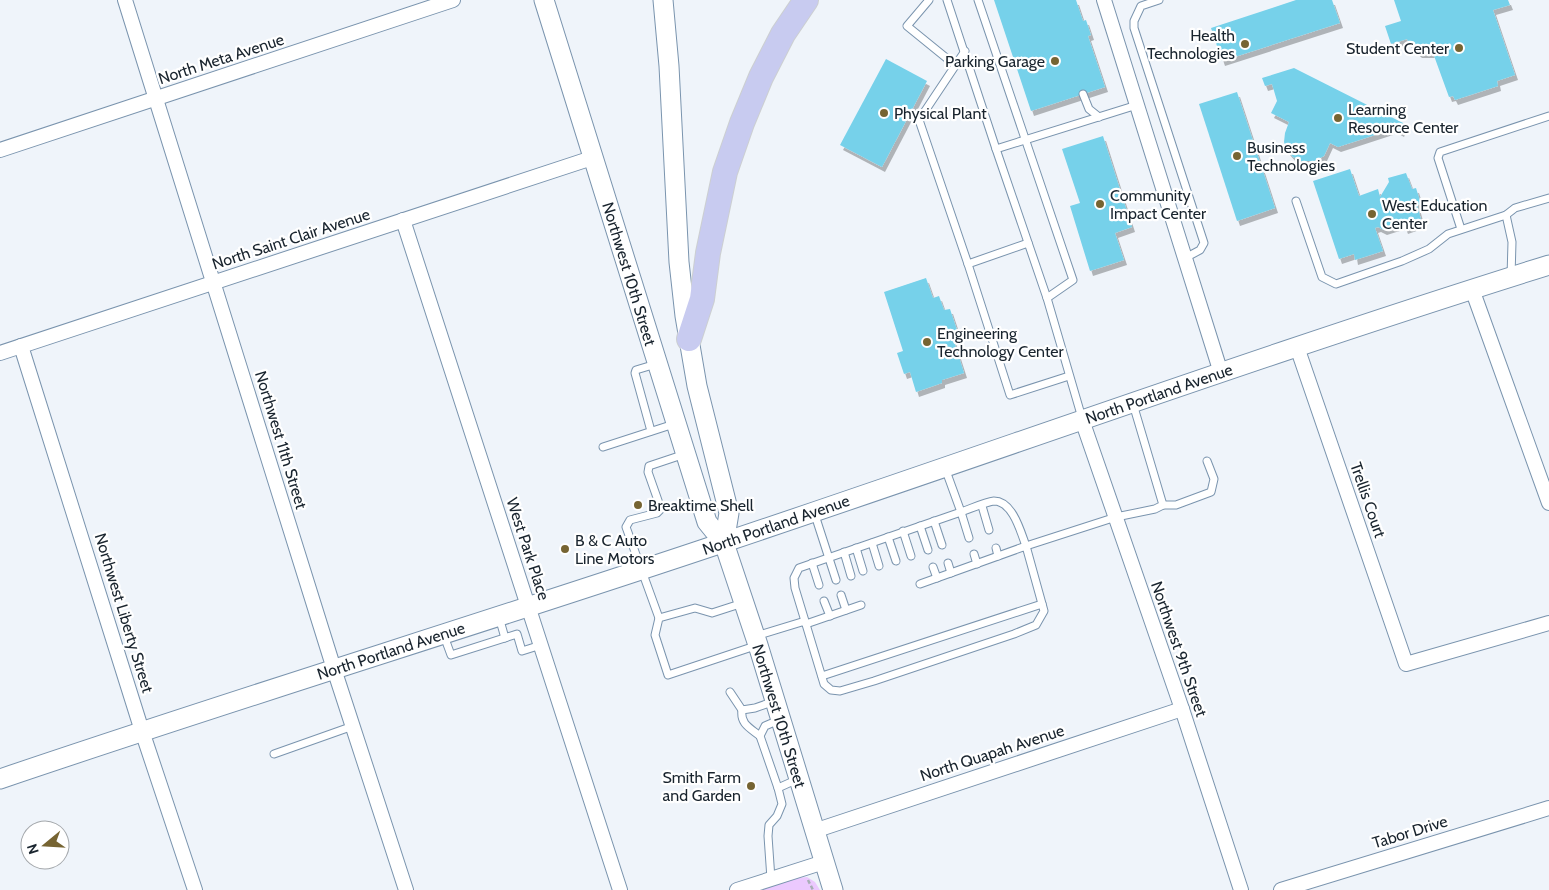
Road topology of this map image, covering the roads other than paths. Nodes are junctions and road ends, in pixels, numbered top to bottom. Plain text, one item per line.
1 (125, 0) edge
2 (453, 0) edge
3 (544, 0) edge
4 (806, 0) edge
5 (929, 0) edge
6 (947, 0) edge
7 (978, 0) edge
8 (1104, 0) edge
9 (1159, 0) edge
10 (1140, 3) edge
11 (664, 6) edge
12 (965, 51) junction
13 (955, 65) junction
14 (1083, 94) dead end
15 (156, 98) junction
16 (1137, 105) junction
17 (1549, 116) edge
18 (1099, 117) junction
19 (1026, 140) junction
20 (996, 149) junction
21 (0, 150) edge
22 (592, 158) junction
23 (1549, 198) edge
24 (1296, 201) dead end
25 (1506, 215) junction
26 (403, 220) junction
27 (1461, 230) junction
28 (1028, 243) junction
29 (1186, 258) junction
30 (968, 264) junction
31 (1549, 264) edge
32 (1511, 277) junction
33 (213, 283) junction
34 (1472, 289) junction
35 (1046, 298) junction
36 (689, 339) junction
37 (21, 346) junction
38 (1297, 348) junction
39 (0, 353) edge
40 (657, 364) junction
41 (1221, 373) junction
42 (1069, 376) junction
43 (1133, 403) junction
44 (1082, 420) junction
45 (676, 423) junction
46 (651, 431) junction
47 (603, 447) dead end
48 (685, 454) junction
49 (1207, 461) dead end
50 (945, 467) junction
51 (1548, 498) edge
52 (1163, 505) junction
53 (982, 506) junction
54 (814, 512) junction
55 (961, 512) junction
56 (1116, 517) junction
57 (934, 521) junction
58 (920, 526) junction
59 (990, 530) dead end
60 (903, 531) junction
61 (888, 537) junction
62 (969, 538) dead end
63 (724, 543) junction
64 (872, 543) junction
65 (942, 545) dead end
66 (1026, 546) junction
67 (856, 548) junction
68 (996, 548) dead end
69 (928, 550) dead end
70 (844, 552) junction
71 (974, 554) dead end
72 (910, 556) dead end
73 (998, 556) junction
74 (829, 557) junction
75 (896, 561) dead end
76 (812, 563) junction
77 (948, 563) dead end
78 (978, 564) junction
79 (879, 566) dead end
80 (933, 568) dead end
81 (641, 570) junction
82 (863, 571) dead end
83 (951, 573) junction
84 (851, 576) dead end
85 (937, 578) junction
86 (836, 580) dead end
87 (920, 584) dead end
88 (819, 585) dead end
89 (841, 595) dead end
90 (824, 601) dead end
91 (744, 603) junction
92 (1042, 604) junction
93 (862, 605) dead end
94 (528, 607) junction
95 (846, 610) junction
96 (499, 616) junction
97 (830, 616) junction
98 (659, 618) junction
99 (806, 622) junction
100 (1549, 623) edge
101 (444, 634) junction
102 (505, 638) junction
103 (757, 641) junction
104 (541, 645) junction
105 (334, 669) junction
106 (822, 676) junction
107 (730, 692) dead end
108 (1182, 709) junction
109 (742, 710) junction
110 (778, 710) junction
111 (353, 726) junction
112 (142, 731) junction
113 (760, 736) junction
114 (274, 754) dead end
115 (0, 779) edge
116 (798, 779) junction
117 (778, 788) junction
118 (1549, 808) edge
119 (814, 831) junction
120 (824, 862) junction
121 (771, 879) junction
122 (195, 890) edge
123 (406, 890) edge
124 (620, 890) edge
125 (736, 890) edge
126 (833, 890) edge
127 (1241, 890) edge
128 (1281, 890) edge

1 - 15 street, Northwest 11th Street
2 - 15 street, North Meta Avenue
3 - 22 main road, Northwest 10th Street
4 - 36 highway
5 - 13 lane
6 - 12 lane
7 - 19 lane
8 - 16 street
9 - 10 lane
10 - 29 lane
11 - 36 main road, Northwest 10th Street
12 - 13 lane
12 - 20 lane
13 - 30 lane
14 - 18 lane
15 - 21 street, North Meta Avenue
15 - 33 street, Northwest 11th Street
16 - 18 lane
16 - 29 street
17 - 27 lane
18 - 19 lane
19 - 20 lane
19 - 35 lane
20 - 28 lane
22 - 26 street, North Saint Clair Avenue
22 - 40 main road, Northwest 10th Street
23 - 25 lane
24 - 27 lane
25 - 27 lane
25 - 32 lane
26 - 33 street, North Saint Clair Avenue
26 - 94 street, West Park Place
28 - 30 lane
28 - 35 lane
29 - 41 street
30 - 42 lane
31 - 32 main road, North Portland Avenue
32 - 34 main road, North Portland Avenue
33 - 37 street, North Saint Clair Avenue
33 - 105 street, Northwest 11th Street
34 - 38 main road, North Portland Avenue
34 - 51 street
35 - 42 lane
36 - 63 main road, Northwest 10th Street
37 - 39 street, North Saint Clair Avenue
37 - 112 street, Northwest Liberty Street
38 - 41 main road, North Portland Avenue
38 - 100 street, Trellis Court
40 - 45 main road, Northwest 10th Street
40 - 46 lane
41 - 43 main road, North Portland Avenue
42 - 44 lane
43 - 44 main road, North Portland Avenue
43 - 52 lane
44 - 50 main road, North Portland Avenue
44 - 56 street, Northwest 9th Street
45 - 46 lane
45 - 48 main road, Northwest 10th Street
46 - 47 lane
48 - 63 main road, Northwest 10th Street
48 - 81 lane
49 - 52 lane
50 - 54 main road, North Portland Avenue
50 - 55 lane
52 - 56 lane
53 - 55 lane
53 - 59 lane
53 - 66 lane
54 - 63 main road, North Portland Avenue
54 - 74 lane
55 - 57 lane
55 - 62 lane
56 - 66 lane
56 - 108 street, Northwest 9th Street
57 - 58 lane
57 - 65 lane
58 - 60 lane
58 - 69 lane
60 - 61 lane
60 - 72 lane
61 - 64 lane
61 - 75 lane
63 - 81 main road, North Portland Avenue
63 - 91 main road, Northwest 10th Street
64 - 67 lane
64 - 79 lane
66 - 73 lane
66 - 92 lane
67 - 70 lane
67 - 82 lane
68 - 73 lane
70 - 74 lane
70 - 84 lane
71 - 78 lane
73 - 78 lane
74 - 76 lane
74 - 86 lane
76 - 88 lane
76 - 99 lane
77 - 83 lane
78 - 83 lane
80 - 85 lane
81 - 94 main road, North Portland Avenue
81 - 98 lane
83 - 85 lane
85 - 87 lane
89 - 95 lane
90 - 97 lane
91 - 98 lane
91 - 103 main road, Northwest 10th Street
92 - 106 lane
92 - 106 lane
93 - 95 lane
94 - 96 main road, North Portland Avenue
94 - 104 street, West Park Place
95 - 97 lane
96 - 101 main road, North Portland Avenue
96 - 102 lane
97 - 99 lane
98 - 103 lane
99 - 103 lane
99 - 106 lane
101 - 102 lane
101 - 105 main road, North Portland Avenue
102 - 104 lane
103 - 110 main road, Northwest 10th Street
104 - 124 street, West Park Place
105 - 111 street, Northwest 11th Street
105 - 112 main road, North Portland Avenue
107 - 109 lane
108 - 119 street, North Quapah Avenue
108 - 127 street, Northwest 9th Street
109 - 110 lane
109 - 113 lane
110 - 113 lane
110 - 116 main road, Northwest 10th Street
111 - 114 lane
111 - 123 street, Northwest 11th Street
112 - 115 main road, North Portland Avenue
112 - 122 street, Northwest Liberty Street
113 - 117 lane
116 - 117 lane
116 - 119 main road, Northwest 10th Street
117 - 121 lane
118 - 128 street, Tabor Drive
119 - 120 main road, Northwest 10th Street
120 - 121 street
120 - 126 main road, Northwest 10th Street
121 - 125 street

